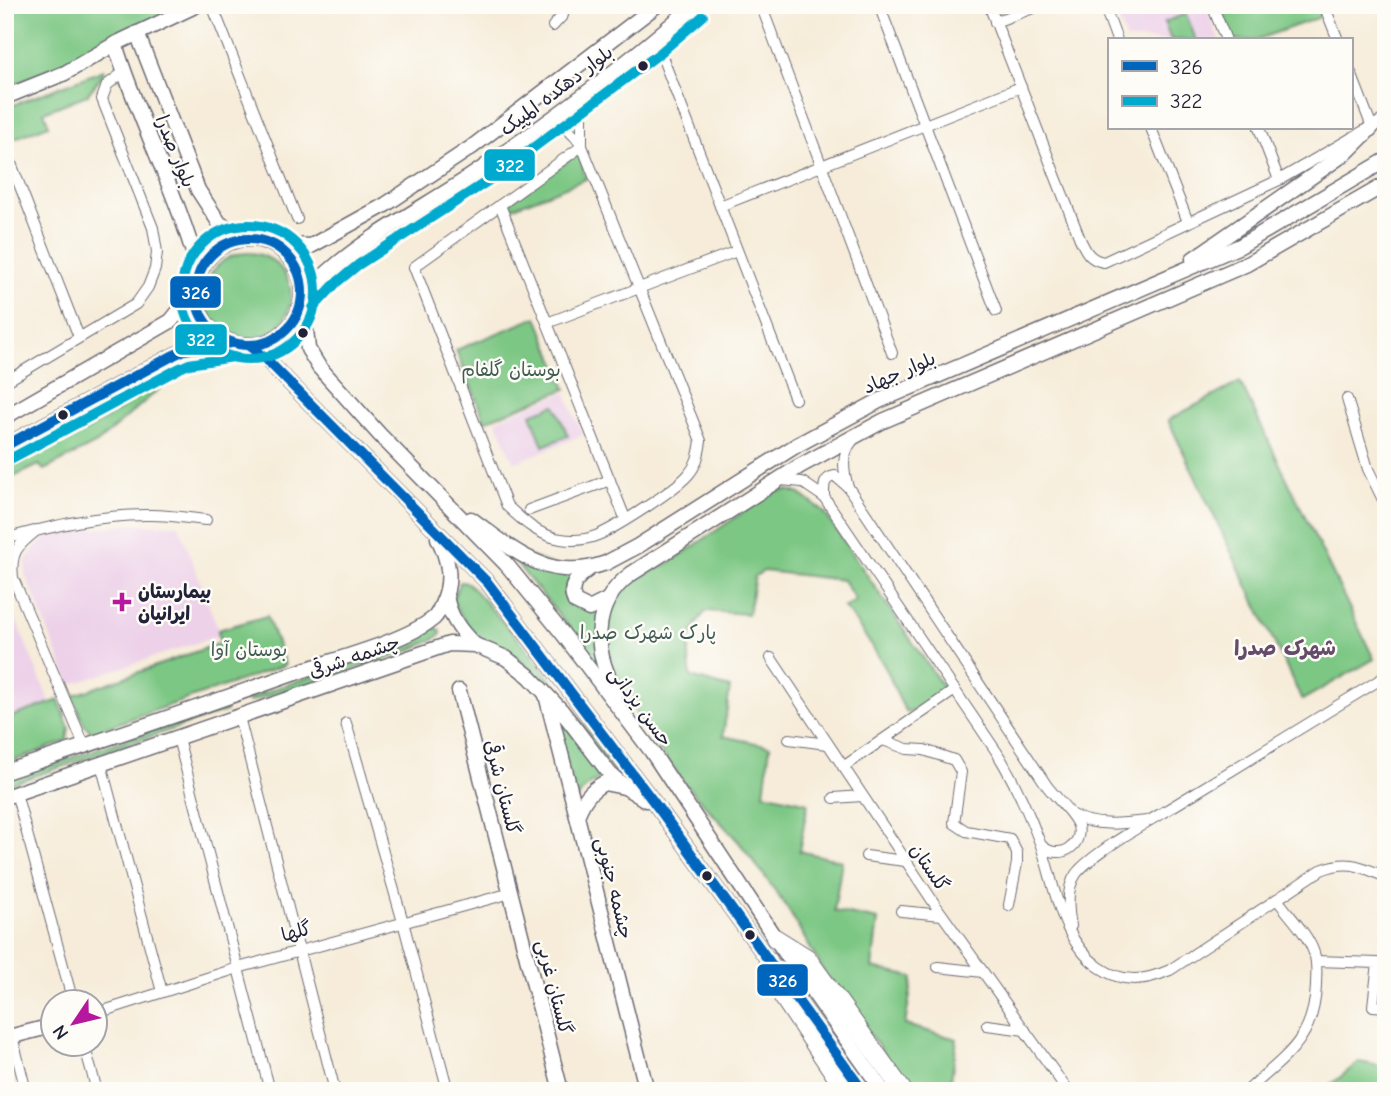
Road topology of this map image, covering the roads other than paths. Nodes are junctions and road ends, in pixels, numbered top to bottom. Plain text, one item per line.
1 (197, 5) edge
2 (212, 5) edge
3 (559, 5) edge
4 (657, 5) edge
5 (694, 5) edge
6 (754, 5) edge
7 (879, 5) edge
8 (989, 5) edge
9 (1041, 5) edge
10 (1104, 5) edge
11 (1212, 5) edge
12 (1324, 5) edge
13 (762, 9) edge
14 (995, 22) junction
15 (554, 26) dead end
16 (137, 33) junction
17 (1116, 38) edge
18 (1225, 38) edge
19 (1337, 38) edge
20 (115, 44) junction
21 (663, 60) dead end
22 (124, 72) junction
23 (1352, 77) edge
24 (1021, 87) junction
25 (586, 93) junction
26 (5, 97) edge
27 (1386, 118) edge
28 (547, 122) junction
29 (925, 125) junction
30 (1372, 127) junction
31 (1152, 130) edge
32 (1260, 130) edge
33 (582, 146) junction
34 (5, 148) edge
35 (1386, 160) edge
36 (822, 166) junction
37 (1279, 180) junction
38 (1386, 184) edge
39 (500, 205) junction
40 (720, 206) junction
41 (297, 219) dead end
42 (1188, 222) junction
43 (252, 239) junction
44 (272, 244) junction
45 (737, 251) junction
46 (199, 273) junction
47 (1164, 280) junction
48 (639, 288) junction
49 (196, 290) junction
50 (303, 299) junction
51 (996, 311) dead end
52 (547, 323) junction
53 (79, 337) junction
54 (231, 343) junction
55 (249, 346) junction
56 (892, 352) dead end
57 (5, 382) edge
58 (795, 398) dead end
59 (1347, 399) dead end
60 (5, 417) edge
61 (861, 432) junction
62 (5, 446) edge
63 (610, 480) junction
64 (778, 480) junction
65 (848, 487) junction
66 (824, 497) junction
67 (442, 498) junction
68 (1386, 506) edge
69 (529, 510) dead end
70 (625, 519) junction
71 (206, 520) dead end
72 (37, 530) junction
73 (435, 531) junction
74 (5, 539) edge
75 (590, 568) junction
76 (5, 569) edge
77 (13, 578) junction
78 (446, 595) junction
79 (607, 600) junction
80 (435, 617) junction
81 (449, 644) junction
82 (475, 646) junction
83 (771, 658) dead end
84 (1386, 676) edge
85 (955, 690) junction
86 (458, 691) dead end
87 (545, 694) junction
88 (239, 717) junction
89 (346, 723) dead end
90 (178, 738) junction
91 (789, 739) dead end
92 (883, 740) junction
93 (827, 744) junction
94 (85, 747) junction
95 (652, 752) junction
96 (102, 764) junction
97 (843, 768) junction
98 (5, 772) edge
99 (625, 787) junction
100 (11, 795) edge
101 (862, 796) junction
102 (834, 797) dead end
103 (662, 813) junction
104 (1071, 814) junction
105 (577, 816) junction
106 (1150, 820) junction
107 (1040, 844) junction
108 (866, 856) dead end
109 (905, 861) junction
110 (1386, 877) edge
111 (511, 893) junction
112 (1277, 899) junction
113 (1009, 905) dead end
114 (901, 911) dead end
115 (942, 915) junction
116 (403, 922) junction
117 (775, 938) junction
118 (1076, 947) junction
119 (299, 950) junction
120 (768, 960) junction
121 (1315, 961) junction
122 (938, 967) dead end
123 (238, 968) junction
124 (983, 972) junction
125 (69, 988) edge
126 (163, 992) junction
127 (1386, 1007) edge
128 (108, 1010) edge
129 (987, 1025) dead end
130 (38, 1030) edge
131 (1025, 1030) junction
132 (9, 1037) edge
133 (88, 1058) edge
134 (1256, 1087) edge
135 (26, 1091) edge
136 (97, 1091) edge
137 (270, 1091) edge
138 (335, 1091) edge
139 (447, 1091) edge
140 (561, 1091) edge
141 (647, 1091) edge
142 (846, 1091) edge
143 (863, 1091) edge
144 (883, 1091) edge
145 (903, 1091) edge
146 (1068, 1091) edge
147 (1247, 1091) edge

1 - 16 street
2 - 41 street
3 - 15 street
4 - 44 street, بلوار دهکده المپیک
5 - 25 street, بلوار دهکده المپیک
6 - 13 street
7 - 29 street
8 - 14 street
9 - 14 street
10 - 17 street
11 - 18 street
12 - 19 street
13 - 36 street
14 - 24 street
16 - 20 street
16 - 43 street, بلوار صدرا
20 - 22 street, بلوار صدرا
20 - 26 street
21 - 40 street
22 - 46 street, بلوار صدرا
22 - 53 street
23 - 30 street
24 - 29 street
24 - 42 street
25 - 28 street, بلوار دهکده المپیک
25 - 33 street
27 - 30 street
28 - 33 street
28 - 50 street, بلوار دهکده المپیک
29 - 36 street
29 - 51 street
30 - 37 street
30 - 47 street
31 - 42 street
32 - 37 street
33 - 39 street
33 - 48 street
34 - 53 street
35 - 47 street, بلوار جهاد
36 - 40 street
36 - 56 street
37 - 42 street
38 - 61 street, بلوار جهاد
39 - 52 street
39 - 70 street
40 - 45 street
43 - 44 street
43 - 46 street
44 - 50 street
45 - 48 street
45 - 58 street
46 - 49 street
47 - 75 street, بلوار جهاد
48 - 52 street
48 - 70 street
49 - 54 street
49 - 60 street
50 - 55 street
50 - 67 street, حسن یزدانی
52 - 63 street
53 - 57 street
54 - 55 street
54 - 62 street
55 - 73 street
59 - 68 street
61 - 64 street, بلوار جهاد
61 - 65 street
63 - 69 street
63 - 70 street
64 - 66 street
64 - 79 street, بلوار جهاد
65 - 66 street
65 - 104 street
66 - 85 street
67 - 75 street, بلوار جهاد
67 - 95 street, حسن یزدانی
71 - 72 street
72 - 74 street
72 - 77 street
73 - 78 street
73 - 103 street
75 - 79 street
76 - 77 street
77 - 94 street
78 - 80 street
78 - 82 street
79 - 95 street
80 - 81 street
80 - 94 street, چشمه شرقی
81 - 82 street, چشمه شرقی
81 - 88 street, چشمه شرقی
82 - 87 street, چشمه شرقی
83 - 93 street, گلستان
84 - 106 street
85 - 92 street
85 - 107 street
86 - 111 street, گلستان شرقی
87 - 99 street, چشمه شرقی
87 - 105 street, چشمه جنوبی
88 - 90 street, چشمه شرقی
88 - 119 street
89 - 116 street
90 - 96 street, چشمه شرقی
90 - 123 street
91 - 93 street
92 - 97 street
92 - 113 street
93 - 97 street, گلستان
94 - 98 street, چشمه شرقی
95 - 117 street, حسن یزدانی
96 - 100 street, چشمه شرقی
96 - 126 street
97 - 101 street, گلستان
99 - 103 street, چشمه شرقی
99 - 105 street
100 - 125 street
101 - 102 street
101 - 109 street, گلستان
103 - 120 street
104 - 106 street
104 - 107 street
105 - 141 street, چشمه جنوبی
106 - 118 street
107 - 118 street
108 - 109 street
109 - 115 street, گلستان
110 - 112 street
111 - 116 street, گلها
111 - 140 street, گلستان غربی
112 - 118 street
112 - 121 street
114 - 115 street
115 - 124 street, گلستان
116 - 119 street, گلها
116 - 139 street
117 - 144 street, حسن یزدانی
117 - 145 highway
119 - 123 street, گلها
119 - 138 street
120 - 142 highway
120 - 143 street
121 - 127 street
121 - 134 street
122 - 124 street
123 - 126 street, گلها
123 - 137 street
124 - 131 street, گلستان
126 - 128 street, گلها
129 - 131 street
130 - 132 street
131 - 146 street, گلستان
132 - 135 street
133 - 136 street
134 - 147 street

